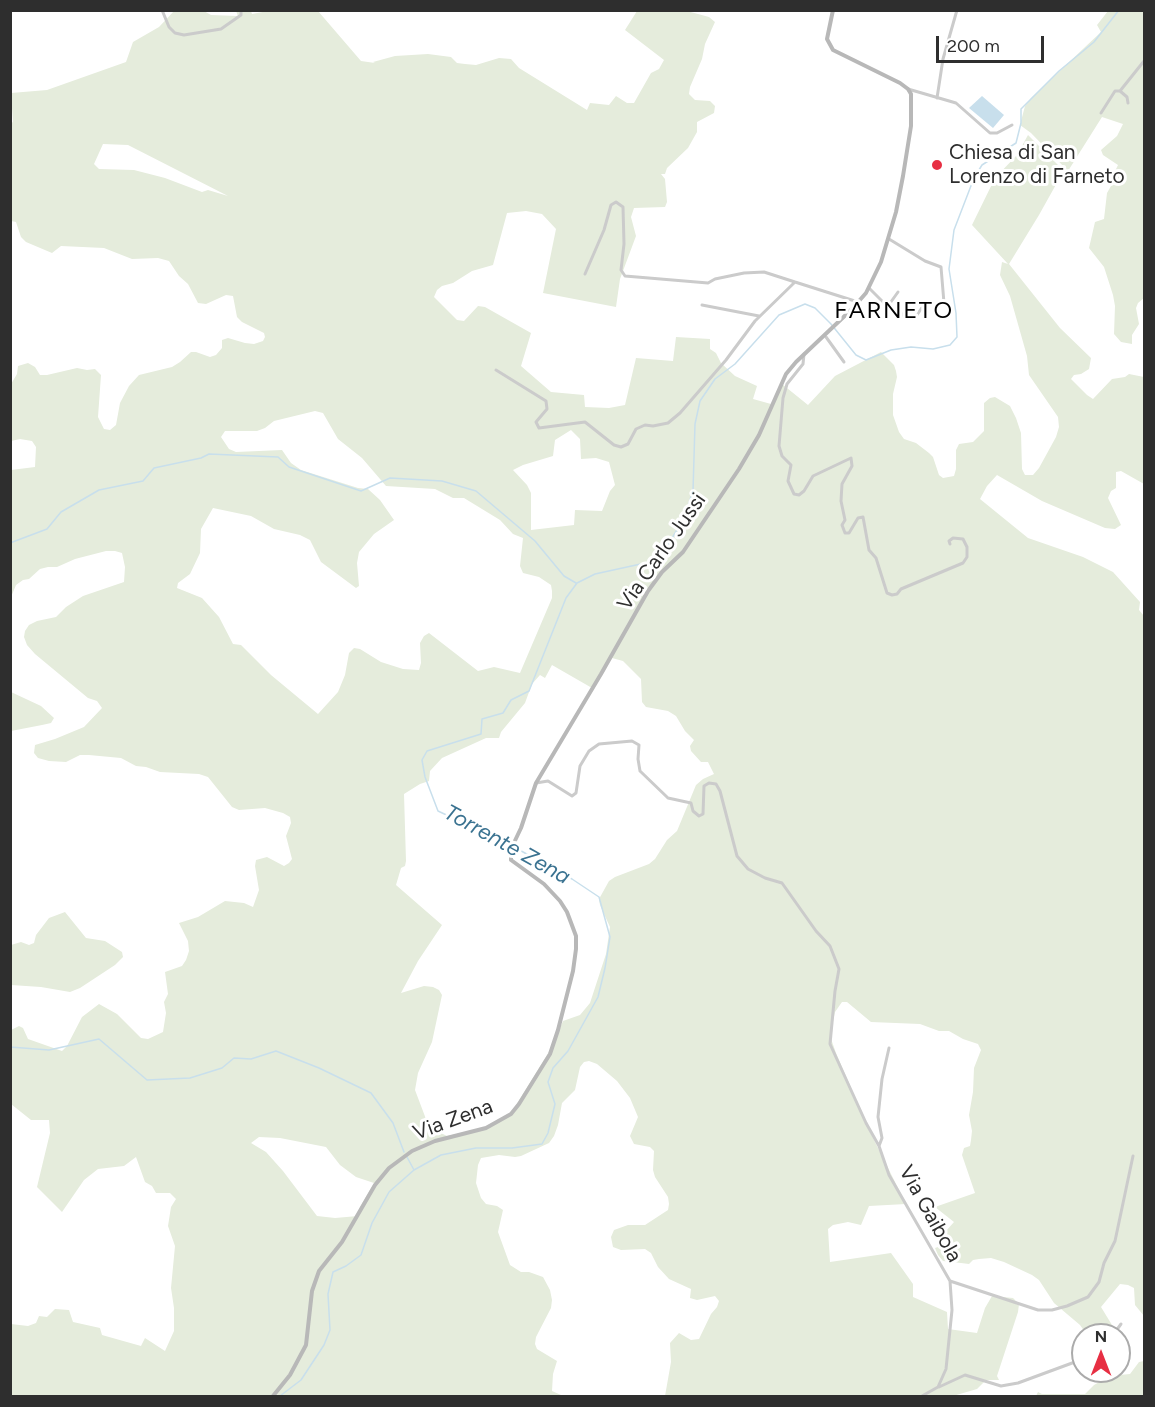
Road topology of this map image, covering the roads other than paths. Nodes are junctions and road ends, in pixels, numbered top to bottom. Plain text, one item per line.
1 (162, 10) edge
2 (241, 10) edge
3 (833, 10) edge
4 (957, 10) edge
5 (1144, 61) edge
6 (908, 89) junction
7 (1120, 91) junction
8 (937, 98) junction
9 (1128, 103) dead end
10 (1101, 112) dead end
11 (1012, 125) dead end
12 (889, 239) junction
13 (585, 274) dead end
14 (795, 282) junction
15 (869, 288) junction
16 (898, 292) dead end
17 (858, 302) junction
18 (944, 303) dead end
19 (702, 305) dead end
20 (888, 306) junction
21 (923, 306) dead end
22 (760, 316) junction
23 (827, 335) junction
24 (804, 354) junction
25 (844, 362) dead end
26 (496, 370) dead end
27 (950, 544) dead end
28 (536, 783) junction
29 (517, 838) joint
30 (889, 1048) dead end
31 (879, 1146) junction
32 (1133, 1156) dead end
33 (950, 1281) junction
34 (1071, 1363) edge
35 (938, 1387) junction
36 (273, 1396) edge
37 (922, 1396) edge

1 - 2 street
3 - 6 street
4 - 8 street
5 - 7 street
6 - 8 street
6 - 12 street, Via Carlo Jussi
7 - 9 street
7 - 10 street
8 - 11 street
12 - 15 street, Via Carlo Jussi
12 - 18 street
13 - 14 street
14 - 17 street
14 - 22 street
15 - 17 street, Via Carlo Jussi
15 - 20 street
16 - 20 street
17 - 23 street, Via Carlo Jussi
19 - 22 street
20 - 21 street
22 - 26 street
23 - 24 street, Via Carlo Jussi
23 - 25 street
24 - 27 street
24 - 28 street, Via Carlo Jussi
28 - 29 street, Via Carlo Jussi
28 - 31 street
29 - 36 street, Via Zena
30 - 31 street, Via Gaibola
31 - 33 street, Via Gaibola
32 - 33 street, Via Gaibola
33 - 35 street
34 - 35 street
35 - 37 street

